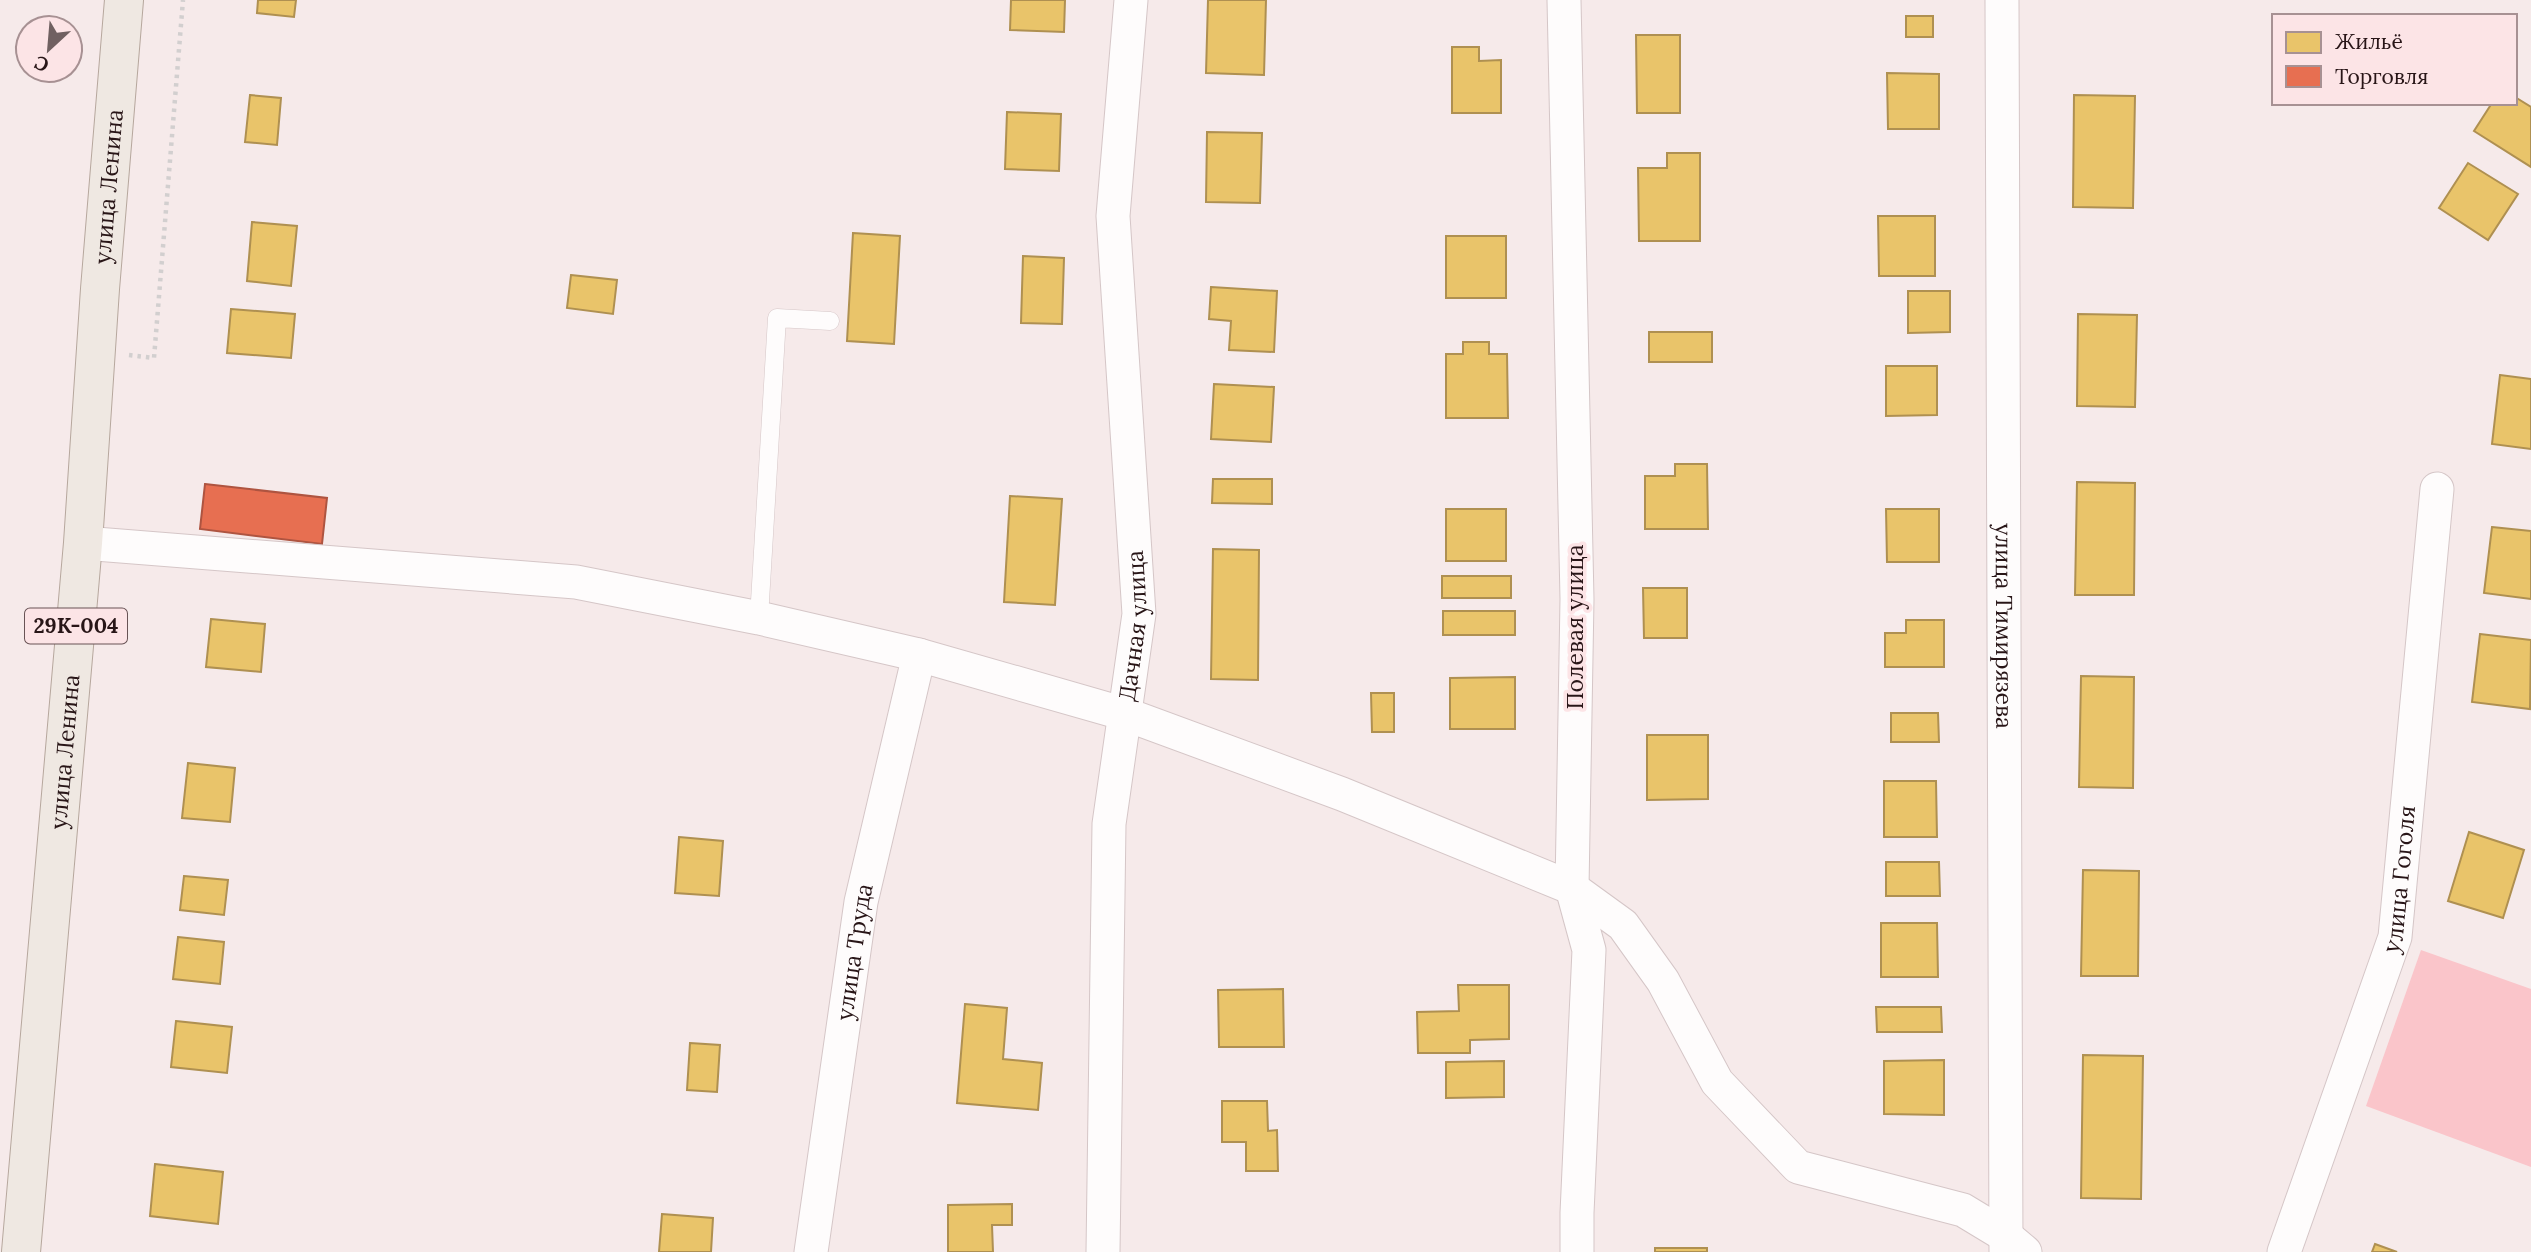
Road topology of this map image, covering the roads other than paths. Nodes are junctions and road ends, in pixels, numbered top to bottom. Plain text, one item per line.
1 (124, 0) edge
2 (1131, 0) edge
3 (1564, 0) edge
4 (2002, 0) edge
5 (830, 321) dead end
6 (2437, 489) dead end
7 (83, 543) junction
8 (758, 618) junction
9 (919, 655) junction
10 (1125, 714) junction
11 (1572, 888) junction
12 (2012, 1247) edge
13 (22, 1252) edge
14 (811, 1252) edge
15 (1104, 1252) edge
16 (1577, 1252) edge
17 (2284, 1252) edge

1 - 7 main road, улица Ленина / 29К-004
2 - 10 street, Дачная улица
3 - 11 street, Полевая улица
4 - 12 street, улица Тимирязева
5 - 8 lane
6 - 17 street, улица Гоголя
7 - 8 street
7 - 13 main road, улица Ленина / 29К-004
8 - 9 street
9 - 10 street
9 - 14 street, улица Труда
10 - 11 street
10 - 15 street, Дачная улица
11 - 12 street
11 - 16 street, Полевая улица

